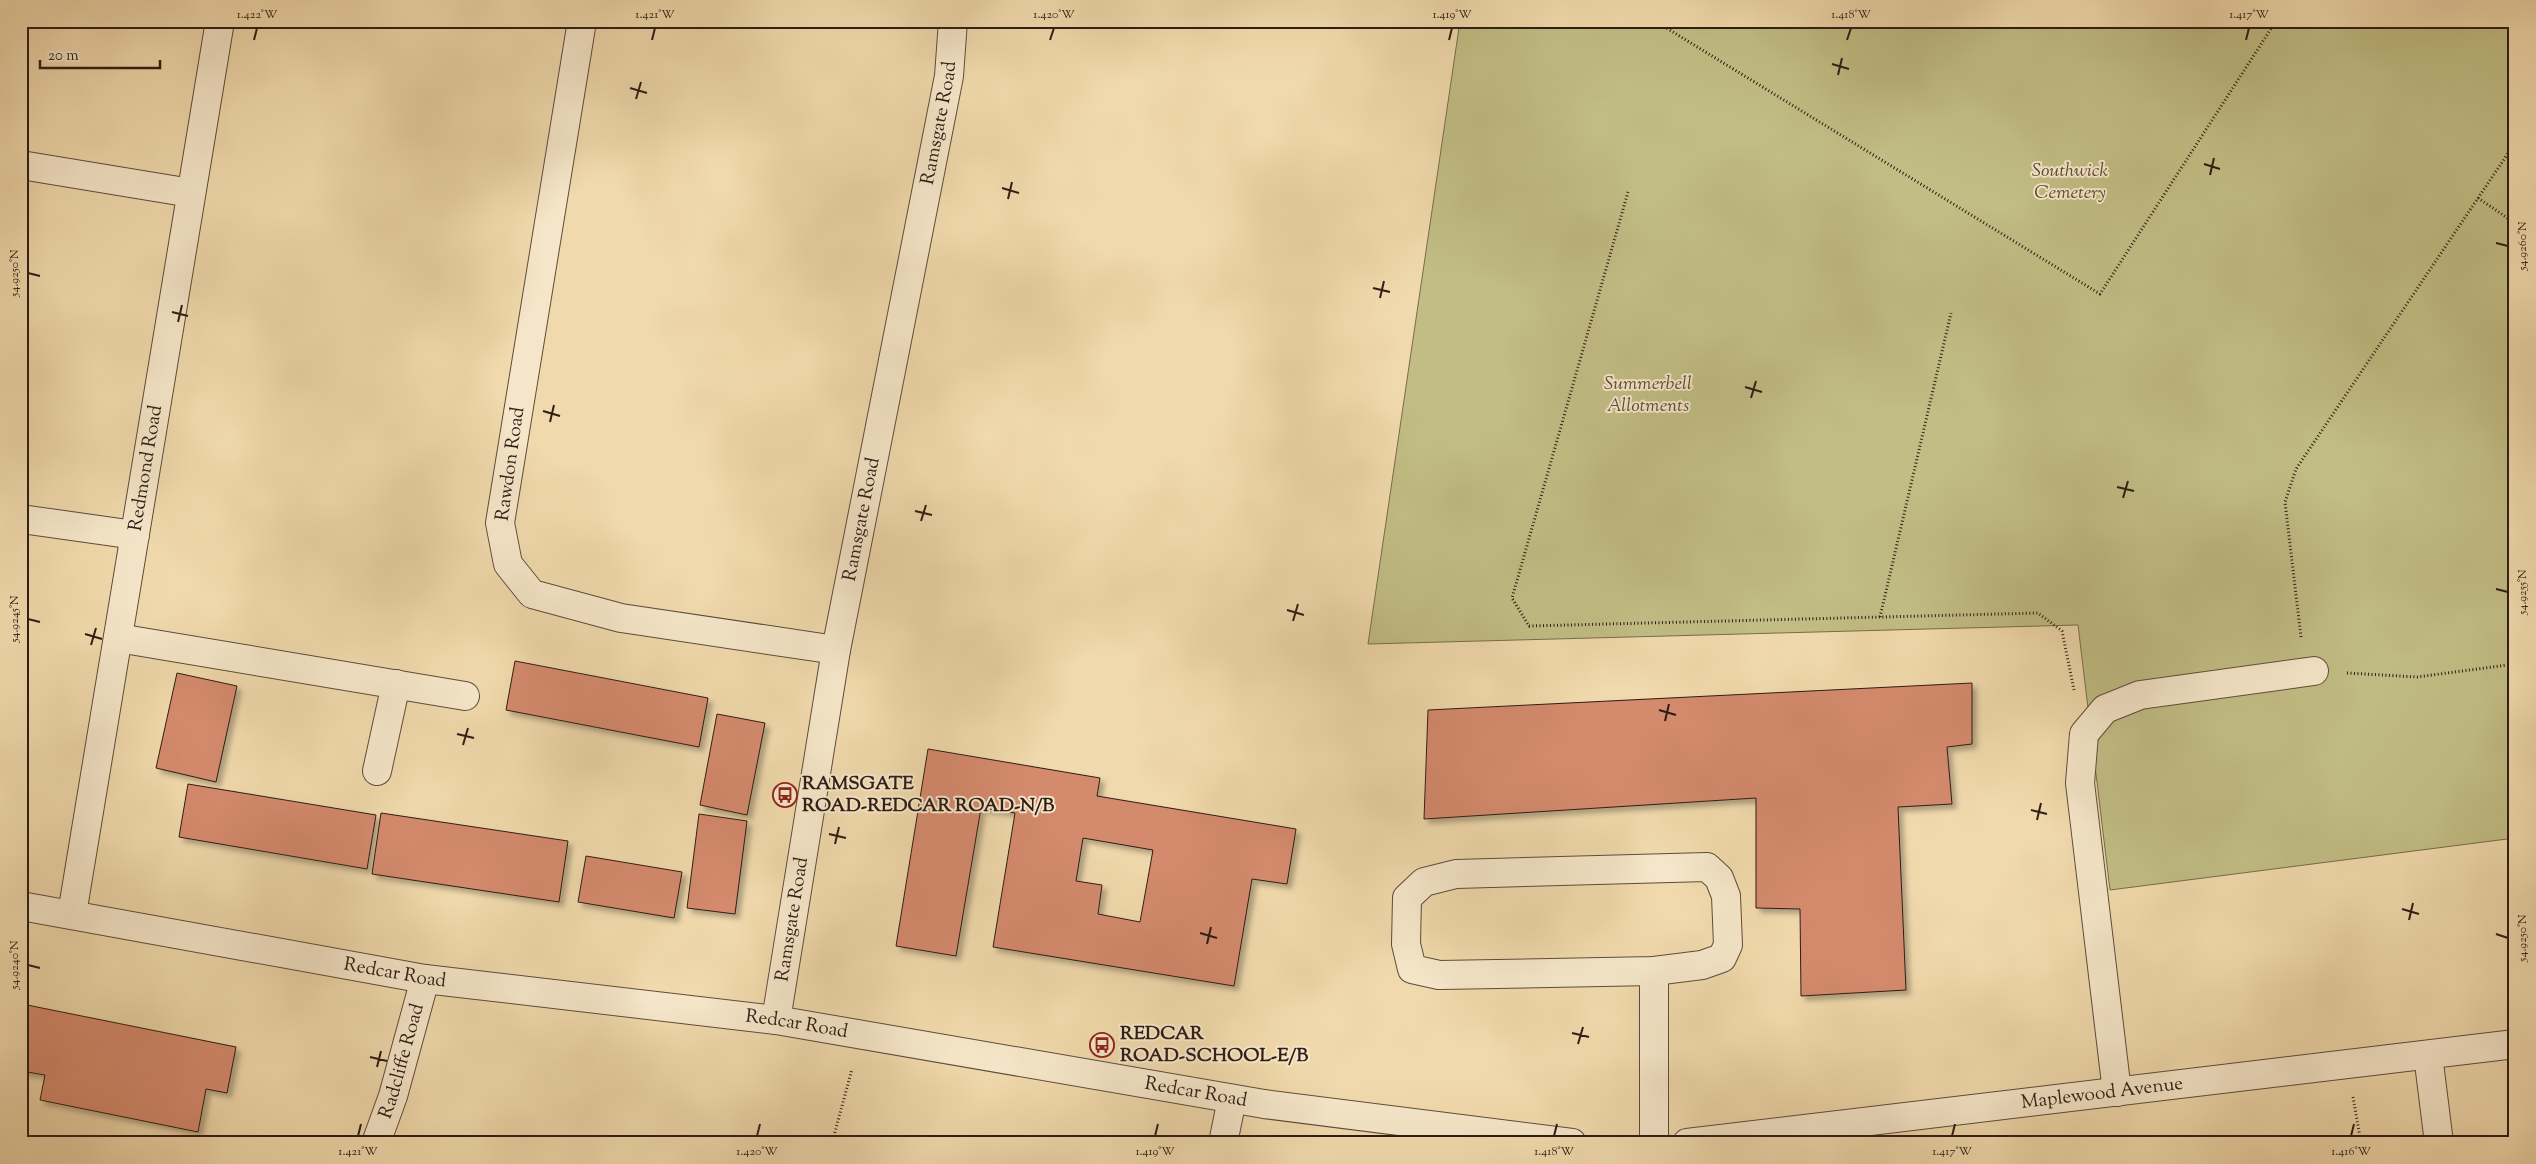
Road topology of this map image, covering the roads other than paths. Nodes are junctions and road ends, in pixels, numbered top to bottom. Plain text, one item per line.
1 (220, 21) edge
2 (582, 21) edge
3 (953, 21) edge
4 (21, 165) edge
5 (191, 193) junction
6 (21, 518) edge
7 (135, 536) junction
8 (118, 638) junction
9 (836, 650) junction
10 (2309, 672) road end
11 (396, 684) junction
12 (465, 696) dead end
13 (377, 771) dead end
14 (21, 906) edge
15 (72, 914) junction
16 (1654, 971) junction
17 (425, 979) junction
18 (776, 1020) junction
19 (2515, 1044) edge
20 (2428, 1055) junction
21 (2118, 1092) junction
22 (1232, 1099) junction
23 (376, 1143) edge
24 (1223, 1143) edge
25 (1572, 1143) edge
26 (1654, 1143) edge
27 (1688, 1143) edge
28 (2440, 1143) edge

1 - 5 street, Redmond Road
2 - 9 street, Rawdon Road
3 - 9 street, Ramsgate Road
4 - 5 street
5 - 7 street, Redmond Road
6 - 7 street
7 - 8 street, Redmond Road
8 - 11 street
8 - 15 street, Redmond Road
9 - 18 street, Ramsgate Road
10 - 21 street
11 - 12 street
11 - 13 street
14 - 15 street, Redcar Road
15 - 17 street, Redcar Road
16 - 16 street
16 - 26 street
17 - 18 street, Redcar Road
17 - 23 street, Radcliffe Road
18 - 22 street, Redcar Road
19 - 20 street, Maplewood Avenue
20 - 21 street, Maplewood Avenue
20 - 28 street
21 - 27 street, Maplewood Avenue
22 - 24 street
22 - 25 street, Redcar Road

